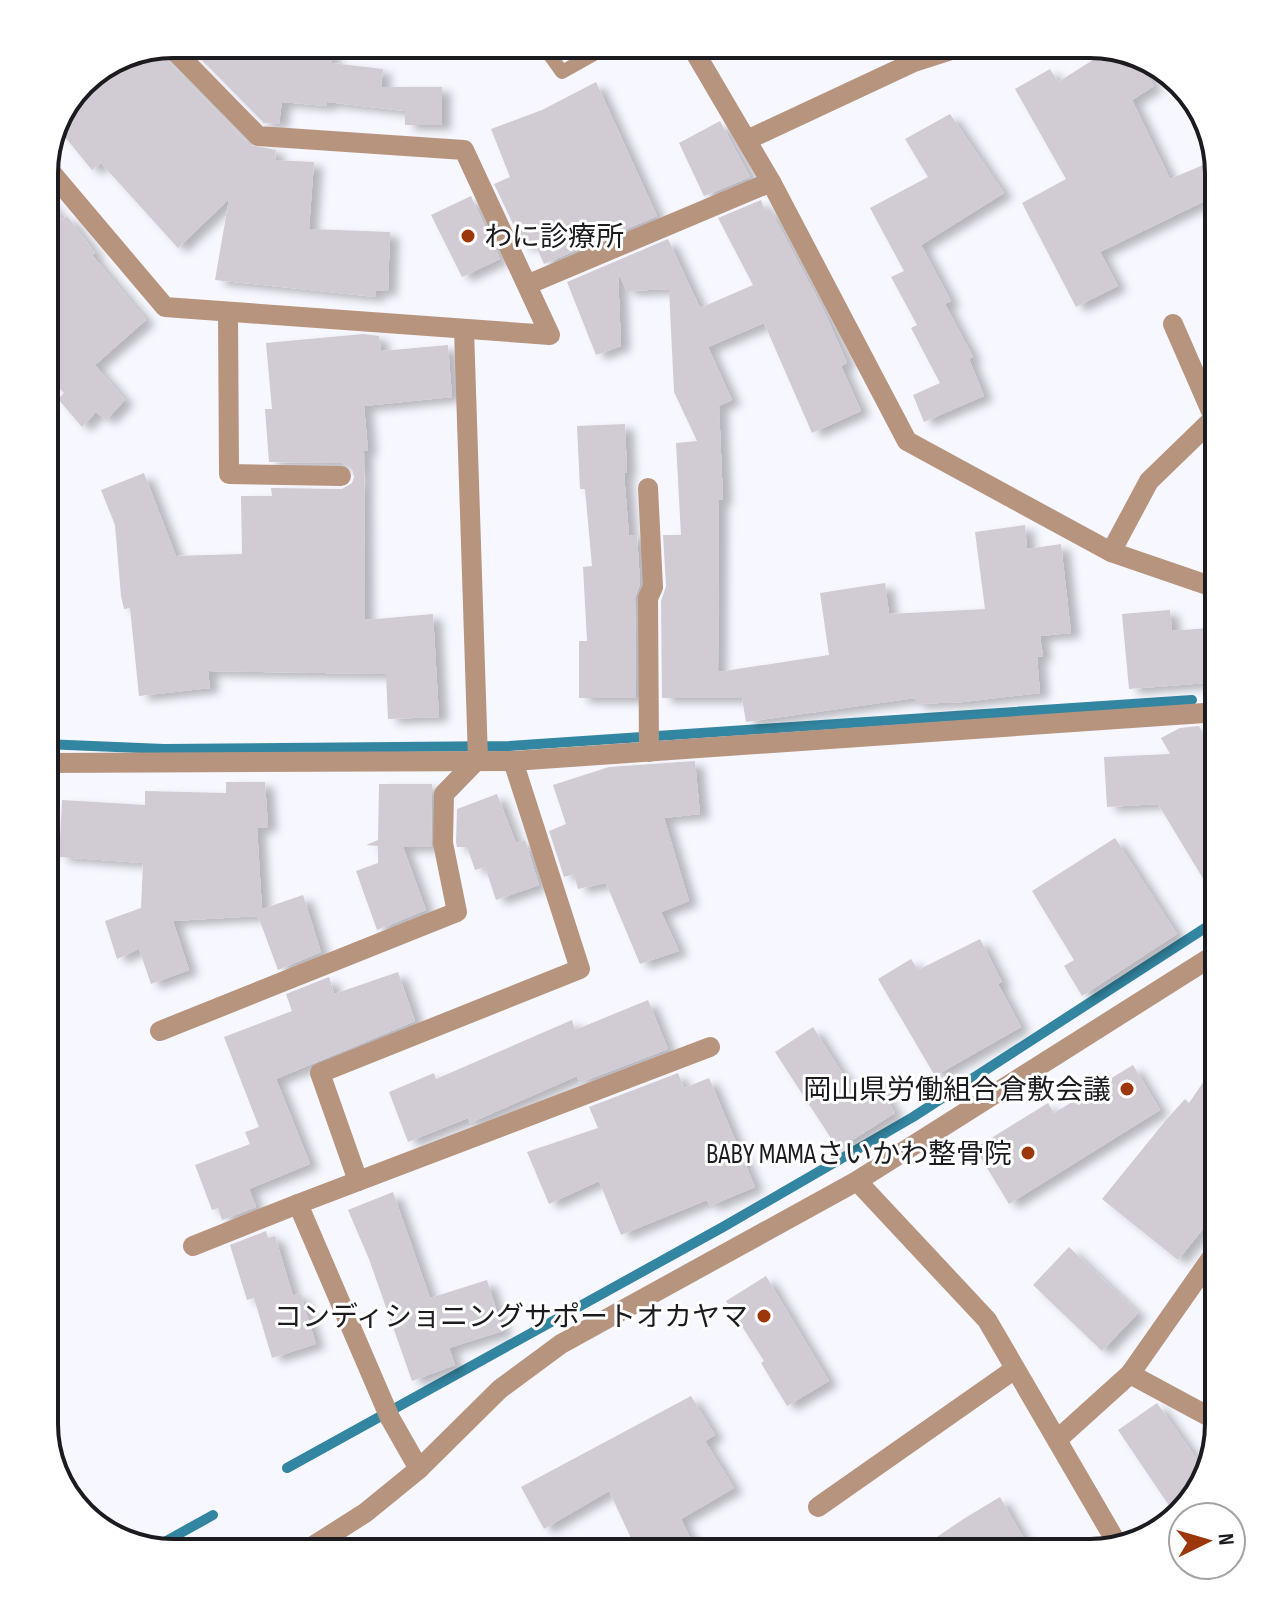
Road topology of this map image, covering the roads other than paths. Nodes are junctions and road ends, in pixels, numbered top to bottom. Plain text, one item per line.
1 (182, 58) edge
2 (552, 58) edge
3 (587, 58) edge
4 (698, 58) edge
5 (926, 58) edge
6 (747, 140) junction
7 (58, 181) edge
8 (771, 182) junction
9 (529, 284) junction
10 (228, 312) junction
11 (1173, 324) dead end
12 (464, 329) junction
13 (1205, 397) edge
14 (1205, 427) edge
15 (341, 476) dead end
16 (648, 488) dead end
17 (1111, 552) junction
18 (1205, 584) edge
19 (1205, 713) edge
20 (649, 740) junction
21 (477, 750) junction
22 (513, 761) junction
23 (58, 763) edge
24 (1205, 961) edge
25 (160, 1031) dead end
26 (710, 1047) dead end
27 (358, 1181) junction
28 (857, 1181) junction
29 (298, 1204) junction
30 (193, 1246) dead end
31 (1205, 1267) edge
32 (1015, 1369) junction
33 (1130, 1374) junction
34 (1205, 1414) edge
35 (1058, 1439) junction
36 (419, 1469) junction
37 (818, 1507) dead end
38 (1113, 1536) edge
39 (324, 1539) edge

1 - 9 street
2 - 3 lane
4 - 6 street
5 - 6 street
6 - 8 street
7 - 10 street
8 - 9 street
8 - 17 street
9 - 12 street
10 - 12 street
10 - 15 street
11 - 13 street
12 - 21 street
14 - 17 street
16 - 20 street
17 - 18 street
19 - 20 street
20 - 22 street
21 - 22 street
21 - 23 street
21 - 25 street
22 - 27 street
24 - 28 street
26 - 27 street
27 - 29 street
28 - 32 street
28 - 36 street
29 - 30 street
29 - 36 street
31 - 33 street
32 - 35 street
32 - 37 street
33 - 34 street
33 - 35 street
35 - 38 street
36 - 39 street

